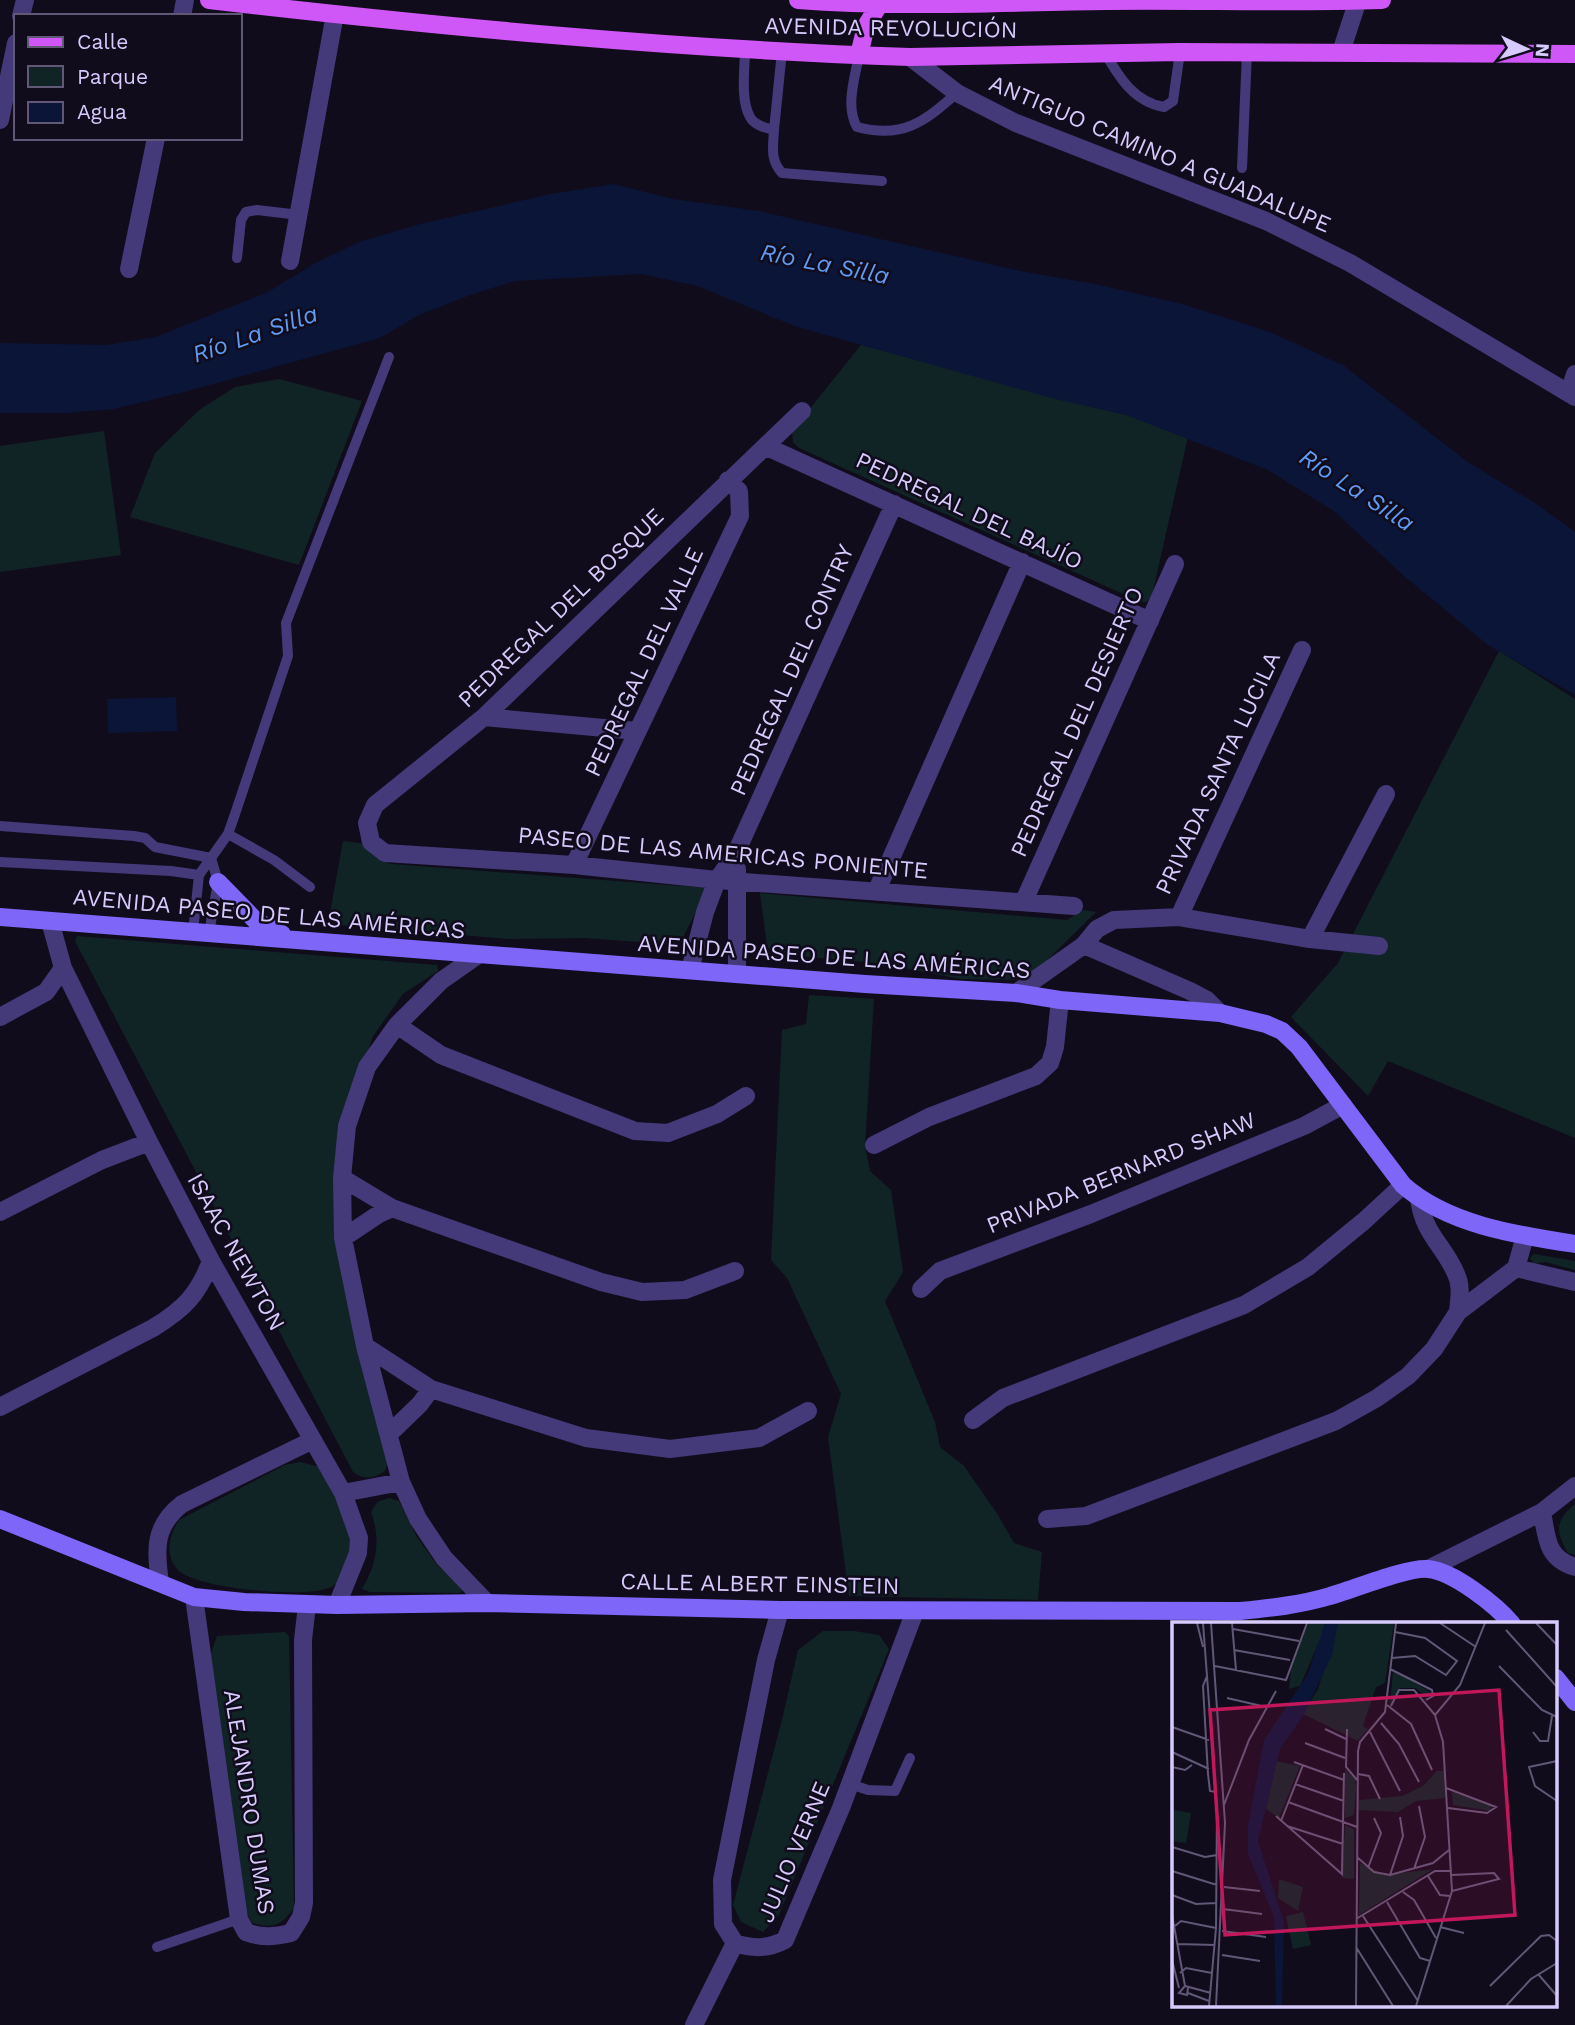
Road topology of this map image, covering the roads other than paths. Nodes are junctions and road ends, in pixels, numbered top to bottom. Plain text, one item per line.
1 (209, 0) edge
2 (798, 0) edge
3 (1129, 0) edge
4 (1157, 0) edge
5 (1358, 0) edge
6 (1382, 0) edge
7 (880, 2) edge
8 (1004, 2) edge
9 (335, 15) junction
10 (745, 49) junction
11 (782, 51) junction
12 (1180, 52) junction
13 (1247, 52) junction
14 (1341, 52) junction
15 (14, 53) edge
16 (1105, 53) junction
17 (1575, 54) edge
18 (859, 55) junction
19 (910, 57) junction
20 (957, 93) junction
21 (0, 121) edge
22 (774, 130) junction
23 (156, 140) edge
24 (1242, 168) dead end
25 (883, 181) dead end
26 (299, 215) junction
27 (237, 258) dead end
28 (290, 261) dead end
29 (129, 269) dead end
30 (389, 357) dead end
31 (1575, 374) edge
32 (1572, 395) edge
33 (802, 411) dead end
34 (767, 447) junction
35 (728, 480) junction
36 (894, 504) junction
37 (1022, 562) junction
38 (1175, 564) dead end
39 (1150, 621) junction
40 (1302, 650) dead end
41 (484, 717) junction
42 (638, 731) junction
43 (1386, 794) dead end
44 (0, 826) edge
45 (228, 834) junction
46 (371, 842) joint
47 (735, 856) junction
48 (211, 858) junction
49 (0, 862) edge
50 (574, 865) junction
51 (199, 874) junction
52 (717, 880) junction
53 (739, 881) junction
54 (218, 882) junction
55 (310, 887) dead end
56 (877, 890) junction
57 (1024, 901) junction
58 (1074, 906) dead end
59 (0, 917) edge
60 (1179, 917) junction
61 (50, 921) junction
62 (201, 933) junction
63 (292, 938) junction
64 (1310, 939) junction
65 (1084, 945) junction
66 (1379, 946) dead end
67 (478, 955) junction
68 (63, 968) junction
69 (690, 970) junction
70 (737, 974) junction
71 (1016, 993) junction
72 (1060, 1000) junction
73 (1220, 1013) junction
74 (0, 1017) edge
75 (397, 1025) junction
76 (746, 1096) dead end
77 (1343, 1105) junction
78 (149, 1142) junction
79 (874, 1145) dead end
80 (342, 1178) junction
81 (1402, 1185) junction
82 (1419, 1199) junction
83 (393, 1208) junction
84 (0, 1212) edge
85 (1525, 1236) junction
86 (342, 1238) junction
87 (1575, 1244) edge
88 (211, 1261) junction
89 (1516, 1268) junction
90 (735, 1271) dead end
91 (1575, 1282) edge
92 (921, 1289) dead end
93 (1458, 1312) junction
94 (365, 1346) junction
95 (430, 1389) junction
96 (0, 1407) edge
97 (808, 1411) dead end
98 (973, 1420) dead end
99 (389, 1434) junction
100 (313, 1440) junction
101 (401, 1482) junction
102 (1575, 1486) edge
103 (343, 1493) junction
104 (1542, 1512) junction
105 (0, 1519) edge
106 (1047, 1519) dead end
107 (1575, 1567) edge
108 (1428, 1569) junction
109 (160, 1582) junction
110 (194, 1597) junction
111 (487, 1603) junction
112 (307, 1605) junction
113 (337, 1605) junction
114 (780, 1611) junction
115 (915, 1611) junction
116 (1510, 1622) edge
117 (1558, 1681) edge
118 (1575, 1702) edge
119 (910, 1758) dead end
120 (850, 1784) junction
121 (239, 1919) junction
122 (734, 1943) junction
123 (156, 1947) dead end
124 (694, 2025) edge

1 - 9 main road, AVENIDA REVOLUCIÓN
2 - 7 main road, AVENIDA REVOLUCIÓN
3 - 4 main road, AVENIDA REVOLUCIÓN
3 - 8 main road, AVENIDA REVOLUCIÓN
4 - 5 main road, AVENIDA REVOLUCIÓN
5 - 6 main road, AVENIDA REVOLUCIÓN
5 - 14 street
7 - 8 main road, AVENIDA REVOLUCIÓN
7 - 18 main road
9 - 10 main road, AVENIDA REVOLUCIÓN
9 - 26 street
10 - 11 main road, AVENIDA REVOLUCIÓN
10 - 22 lane
11 - 18 main road, AVENIDA REVOLUCIÓN
11 - 22 lane
12 - 13 main road, AVENIDA REVOLUCIÓN
12 - 16 main road, AVENIDA REVOLUCIÓN
12 - 16 lane
13 - 14 main road, AVENIDA REVOLUCIÓN
13 - 24 lane
14 - 17 main road, AVENIDA REVOLUCIÓN
15 - 21 street
16 - 19 main road, AVENIDA REVOLUCIÓN
18 - 19 main road, AVENIDA REVOLUCIÓN
18 - 20 lane
19 - 20 street, ANTIGUO CAMINO A GUADALUPE
20 - 32 street, ANTIGUO CAMINO A GUADALUPE
22 - 25 lane
23 - 29 street
26 - 27 lane
26 - 28 street
30 - 45 lane
31 - 32 street
33 - 34 street, PEDREGAL DEL BOSQUE
34 - 35 street, PEDREGAL DEL BOSQUE
34 - 36 street, PEDREGAL DEL BAJÍO
35 - 41 street, PEDREGAL DEL BOSQUE
35 - 42 street, PEDREGAL DEL VALLE
36 - 37 street, PEDREGAL DEL BAJÍO
36 - 47 street, PEDREGAL DEL CONTRY
37 - 39 street, PEDREGAL DEL BAJÍO
37 - 56 street
38 - 39 street, PEDREGAL DEL DESIERTO
39 - 57 street, PEDREGAL DEL DESIERTO
40 - 60 street, PRIVADA SANTA LUCILA
41 - 42 street
41 - 46 street, PEDREGAL DEL BOSQUE
42 - 50 street, PEDREGAL DEL VALLE
43 - 64 street
44 - 48 lane
45 - 48 lane
45 - 55 lane
46 - 50 street, PASEO DE LAS AMERICAS PONIENTE
47 - 52 street, PEDREGAL DEL CONTRY
47 - 53 street
48 - 51 lane
48 - 54 lane
49 - 51 lane
50 - 52 street, PASEO DE LAS AMERICAS PONIENTE
51 - 62 lane
52 - 53 street, PASEO DE LAS AMERICAS PONIENTE
52 - 69 street, PEDREGAL DEL CONTRY
53 - 56 street, PASEO DE LAS AMERICAS PONIENTE
53 - 70 street
54 - 62 lane
54 - 63 street
56 - 57 street, PASEO DE LAS AMERICAS PONIENTE
57 - 58 street, PASEO DE LAS AMERICAS PONIENTE
59 - 61 street, AVENIDA PASEO DE LAS AMÉRICAS
60 - 64 street
60 - 65 street
61 - 62 street, AVENIDA PASEO DE LAS AMÉRICAS
61 - 68 street, ISAAC NEWTON
62 - 63 street, AVENIDA PASEO DE LAS AMÉRICAS
63 - 67 street, AVENIDA PASEO DE LAS AMÉRICAS
64 - 66 street
65 - 71 street
65 - 73 street
67 - 69 street, AVENIDA PASEO DE LAS AMÉRICAS
67 - 75 street
68 - 74 street
68 - 78 street, ISAAC NEWTON
69 - 70 street, AVENIDA PASEO DE LAS AMÉRICAS
70 - 71 street, AVENIDA PASEO DE LAS AMÉRICAS
71 - 72 street, AVENIDA PASEO DE LAS AMÉRICAS
72 - 73 street, AVENIDA PASEO DE LAS AMÉRICAS
72 - 79 street
73 - 77 street, AVENIDA PASEO DE LAS AMÉRICAS
75 - 76 street
75 - 80 street
77 - 81 street, AVENIDA PASEO DE LAS AMÉRICAS
77 - 92 street, PRIVADA BERNARD SHAW
78 - 84 street
78 - 88 street, ISAAC NEWTON
80 - 83 street
80 - 86 street
81 - 82 street, AVENIDA PASEO DE LAS AMÉRICAS
81 - 98 street
82 - 85 street, AVENIDA PASEO DE LAS AMÉRICAS
82 - 93 street
83 - 86 street
83 - 90 street
85 - 87 street, AVENIDA PASEO DE LAS AMÉRICAS
85 - 89 street
86 - 94 street
88 - 96 street
88 - 100 street, ISAAC NEWTON
89 - 91 street
89 - 93 street
93 - 106 street
94 - 95 street
94 - 99 street
95 - 97 street
95 - 99 street
99 - 101 street
100 - 103 street, ISAAC NEWTON
100 - 109 street
101 - 103 street
101 - 111 street
102 - 104 street
103 - 113 street, ISAAC NEWTON
104 - 107 street
104 - 108 street
105 - 109 street, CALLE ALBERT EINSTEIN
108 - 115 street, CALLE ALBERT EINSTEIN
108 - 116 street
109 - 110 street, CALLE ALBERT EINSTEIN
110 - 112 street, CALLE ALBERT EINSTEIN
110 - 121 street, ALEJANDRO DUMAS
111 - 113 street, CALLE ALBERT EINSTEIN
111 - 114 street, CALLE ALBERT EINSTEIN
112 - 113 street, CALLE ALBERT EINSTEIN
112 - 121 street, ALEJANDRO DUMAS
114 - 115 street, CALLE ALBERT EINSTEIN
114 - 122 street, JULIO VERNE
115 - 120 street, JULIO VERNE
117 - 118 street
119 - 120 lane
120 - 122 street, JULIO VERNE
121 - 123 lane
122 - 124 street

